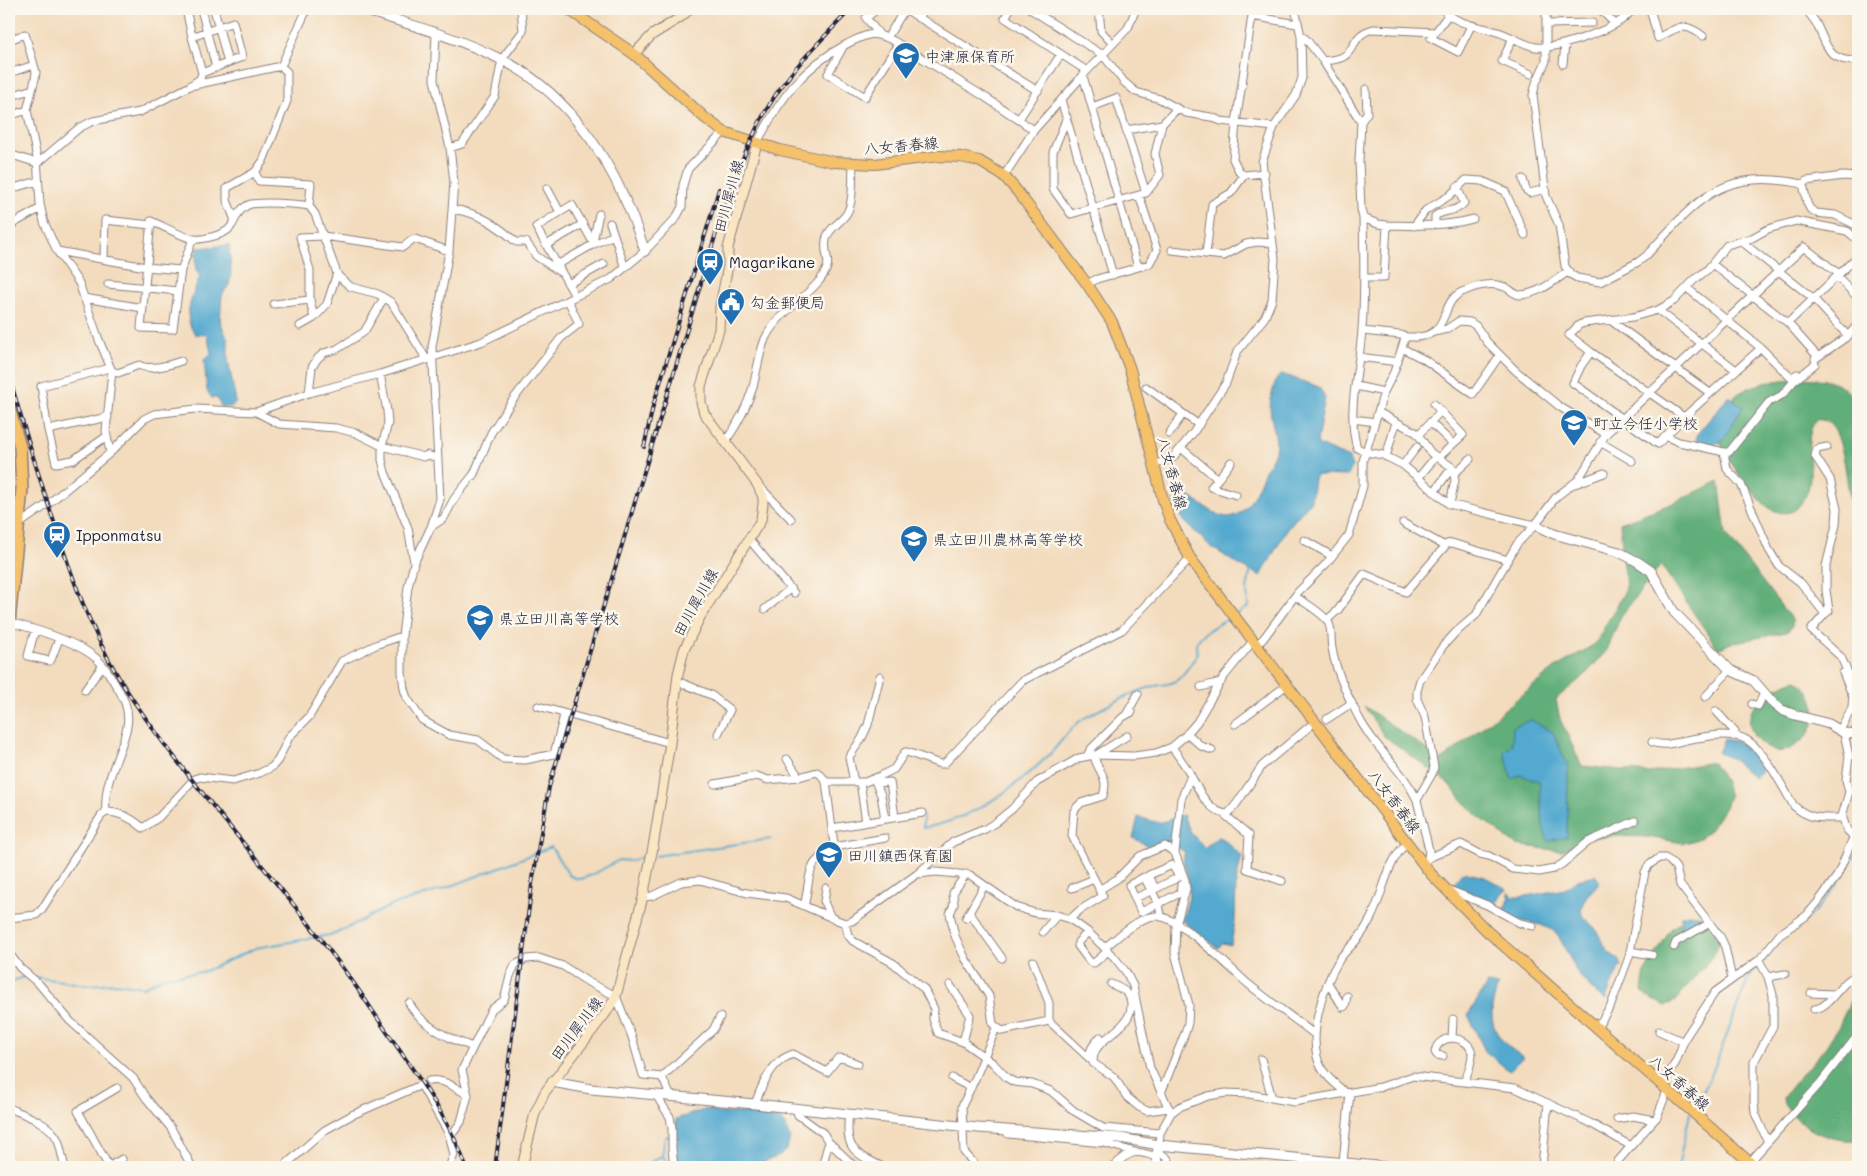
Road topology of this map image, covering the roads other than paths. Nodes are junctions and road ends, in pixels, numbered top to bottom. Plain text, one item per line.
1 (186, 9) edge
2 (201, 9) edge
3 (214, 9) edge
4 (307, 9) edge
5 (361, 9) edge
6 (522, 9) edge
7 (568, 9) edge
8 (690, 9) edge
9 (877, 9) edge
10 (924, 9) edge
11 (1010, 9) edge
12 (1030, 9) edge
13 (1099, 9) edge
14 (1136, 9) edge
15 (1295, 9) edge
16 (1442, 9) edge
17 (1546, 9) edge
18 (1600, 9) edge
19 (1650, 9) edge
20 (1806, 9) edge
21 (1630, 10) edge
22 (1253, 13) edge
23 (1448, 15) junction
24 (918, 18) junction
25 (1297, 24) junction
26 (1547, 24) junction
27 (1615, 24) junction
28 (1471, 26) junction
29 (220, 27) junction
30 (206, 32) junction
31 (1436, 32) junction
32 (436, 33) junction
33 (879, 34) junction
34 (1301, 36) junction
35 (1586, 36) junction
36 (1703, 36) dead end
37 (192, 37) junction
38 (887, 38) junction
39 (1514, 38) junction
40 (9, 40) edge
41 (898, 44) junction
42 (1113, 44) junction
43 (1564, 45) junction
44 (843, 46) junction
45 (1547, 47) junction
46 (634, 54) junction
47 (1061, 54) junction
48 (1103, 55) junction
49 (502, 59) junction
50 (1323, 61) junction
51 (1858, 61) edge
52 (228, 63) junction
53 (1563, 64) dead end
54 (34, 66) junction
55 (281, 66) junction
56 (216, 68) junction
57 (9, 73) edge
58 (202, 73) junction
59 (1085, 73) junction
60 (1531, 74) dead end
61 (190, 86) junction
62 (32, 89) junction
63 (1366, 89) dead end
64 (1038, 91) junction
65 (9, 97) edge
66 (1061, 100) junction
67 (1092, 106) junction
68 (1178, 109) junction
69 (27, 110) junction
70 (9, 116) edge
71 (1067, 117) junction
72 (1019, 119) junction
73 (1361, 122) junction
74 (1236, 123) junction
75 (1162, 124) junction
76 (1274, 127) junction
77 (1034, 130) junction
78 (1126, 130) junction
79 (724, 132) junction
80 (757, 143) junction
81 (450, 148) junction
82 (9, 154) edge
83 (38, 163) junction
84 (853, 164) junction
85 (255, 172) junction
86 (1264, 173) junction
87 (1004, 176) junction
88 (1244, 176) junction
89 (1858, 177) edge
90 (1523, 179) dead end
91 (38, 181) junction
92 (1803, 184) junction
93 (9, 186) edge
94 (17, 187) junction
95 (1457, 187) junction
96 (547, 188) dead end
97 (1545, 189) junction
98 (9, 192) edge
99 (1142, 194) junction
100 (1119, 200) junction
101 (309, 206) junction
102 (1094, 207) junction
103 (41, 208) junction
104 (452, 209) junction
105 (560, 212) junction
106 (599, 214) dead end
107 (234, 218) junction
108 (1363, 218) junction
109 (1473, 219) dead end
110 (610, 223) dead end
111 (583, 224) junction
112 (1435, 224) junction
113 (151, 225) junction
114 (1387, 225) junction
115 (9, 226) edge
116 (1414, 226) junction
117 (1858, 226) edge
118 (614, 235) junction
119 (1525, 235) dead end
120 (323, 236) junction
121 (193, 239) junction
122 (1858, 240) edge
123 (1742, 241) junction
124 (594, 242) junction
125 (1273, 243) junction
126 (546, 245) junction
127 (645, 250) junction
128 (1172, 250) dead end
129 (57, 251) junction
130 (449, 251) junction
131 (1206, 254) junction
132 (1858, 256) edge
133 (104, 259) junction
134 (604, 264) dead end
135 (1712, 264) junction
136 (557, 265) junction
137 (146, 267) junction
138 (625, 268) junction
139 (1138, 268) junction
140 (181, 270) junction
141 (1568, 271) junction
142 (1779, 271) junction
143 (337, 273) junction
144 (562, 274) junction
145 (1113, 275) junction
146 (1838, 275) junction
147 (1364, 278) junction
148 (108, 284) dead end
149 (568, 284) junction
150 (1087, 284) junction
151 (145, 288) junction
152 (1687, 288) junction
153 (178, 292) junction
154 (1753, 296) junction
155 (84, 298) junction
156 (384, 298) junction
157 (572, 298) junction
158 (1858, 298) edge
159 (1814, 299) junction
160 (310, 300) junction
161 (274, 304) dead end
162 (143, 308) junction
163 (1658, 310) junction
164 (1445, 317) junction
165 (314, 318) junction
166 (1610, 320) junction
167 (1728, 320) junction
168 (1456, 323) junction
169 (1788, 323) junction
170 (1858, 324) edge
171 (300, 326) dead end
172 (1362, 331) junction
173 (1434, 332) junction
174 (1848, 336) junction
175 (1405, 338) junction
176 (1702, 344) junction
177 (1402, 348) junction
178 (1761, 348) junction
179 (1592, 352) junction
180 (1500, 355) junction
181 (1359, 357) junction
182 (429, 359) junction
183 (181, 361) dead end
184 (1817, 361) junction
185 (1398, 362) junction
186 (1677, 369) junction
187 (111, 370) junction
188 (1736, 370) junction
189 (380, 374) junction
190 (1793, 380) junction
191 (1356, 386) junction
192 (1146, 387) dead end
193 (1384, 392) junction
194 (309, 393) junction
195 (1710, 393) junction
196 (1650, 394) junction
197 (1434, 404) dead end
198 (9, 407) edge
199 (1441, 411) junction
200 (256, 412) junction
201 (1378, 412) junction
202 (1183, 414) junction
203 (108, 417) junction
204 (1624, 418) junction
205 (1684, 418) junction
206 (1354, 419) junction
207 (1375, 422) junction
208 (1396, 422) junction
209 (1430, 422) junction
210 (11, 423) edge
211 (1199, 425) junction
212 (48, 430) junction
213 (1169, 434) dead end
214 (1418, 434) junction
215 (1606, 434) junction
216 (107, 436) junction
217 (1666, 436) junction
218 (726, 442) junction
219 (1600, 442) junction
220 (1453, 444) junction
221 (382, 446) junction
222 (1827, 447) dead end
223 (1181, 448) junction
224 (1417, 448) dead end
225 (1366, 452) junction
226 (1724, 452) junction
227 (110, 453) junction
228 (1386, 456) junction
229 (437, 458) junction
230 (1436, 459) junction
231 (1470, 459) dead end
232 (1231, 462) dead end
233 (1632, 462) dead end
234 (1155, 464) junction
235 (1403, 465) junction
236 (1604, 473) dead end
237 (1451, 474) junction
238 (1418, 478) junction
239 (1218, 479) junction
240 (757, 484) junction
241 (1574, 484) junction
242 (1434, 492) junction
243 (1236, 495) dead end
244 (1450, 504) junction
245 (9, 508) edge
246 (21, 510) junction
247 (791, 519) dead end
248 (1403, 523) dead end
249 (19, 524) junction
250 (1535, 525) junction
251 (430, 527) junction
252 (749, 539) junction
253 (1304, 540) dead end
254 (1444, 546) junction
255 (1332, 556) junction
256 (1190, 558) junction
257 (1508, 560) junction
258 (414, 563) junction
259 (1296, 596) junction
260 (765, 609) dead end
261 (1825, 614) junction
262 (9, 617) edge
263 (1327, 620) junction
264 (9, 622) edge
265 (35, 630) junction
266 (402, 636) junction
267 (59, 639) junction
268 (1255, 643) junction
269 (1834, 658) dead end
270 (103, 665) junction
271 (1730, 670) junction
272 (880, 676) dead end
273 (678, 681) junction
274 (1221, 682) junction
275 (1287, 685) junction
276 (1201, 687) dead end
277 (85, 690) dead end
278 (1764, 693) junction
279 (1138, 694) dead end
280 (1705, 697) dead end
281 (1858, 697) edge
282 (1352, 703) junction
283 (1752, 704) dead end
284 (538, 706) dead end
285 (1852, 706) junction
286 (1716, 711) dead end
287 (564, 715) junction
288 (1327, 719) dead end
289 (1316, 721) junction
290 (1235, 724) dead end
291 (1842, 732) junction
292 (1188, 733) junction
293 (718, 734) dead end
294 (1858, 734) edge
295 (1127, 736) dead end
296 (1733, 736) junction
297 (1652, 742) dead end
298 (670, 743) junction
299 (1172, 747) junction
300 (1212, 750) dead end
301 (1092, 755) junction
302 (787, 759) dead end
303 (1191, 776) junction
304 (799, 777) junction
305 (875, 781) junction
306 (826, 782) junction
307 (857, 782) junction
308 (715, 784) dead end
309 (1417, 800) junction
310 (106, 812) junction
311 (923, 813) dead end
312 (1225, 814) junction
313 (895, 817) junction
314 (1843, 818) junction
315 (885, 819) junction
316 (1635, 821) dead end
317 (866, 822) junction
318 (832, 828) junction
319 (885, 838) dead end
320 (1856, 839) edge
321 (1407, 843) junction
322 (834, 847) junction
323 (1176, 851) junction
324 (1426, 861) junction
325 (918, 874) junction
326 (966, 874) junction
327 (1179, 877) dead end
328 (1094, 879) junction
329 (1282, 881) dead end
330 (984, 886) junction
331 (826, 888) dead end
332 (1072, 888) dead end
333 (1446, 889) junction
334 (1099, 890) junction
335 (1151, 891) junction
336 (643, 896) junction
337 (1135, 898) junction
338 (1157, 904) junction
339 (804, 906) junction
340 (1057, 915) junction
341 (1161, 917) junction
342 (9, 918) edge
343 (831, 918) junction
344 (1070, 919) junction
345 (845, 923) junction
346 (1710, 924) junction
347 (1176, 925) junction
348 (1533, 926) dead end
349 (1043, 932) dead end
350 (1088, 932) junction
351 (1674, 947) dead end
352 (1106, 950) junction
353 (1630, 951) junction
354 (9, 953) edge
355 (1652, 955) dead end
356 (1002, 958) dead end
357 (1759, 960) junction
358 (1033, 961) dead end
359 (1785, 974) dead end
360 (1858, 975) edge
361 (1768, 977) junction
362 (1732, 979) junction
363 (1328, 983) junction
364 (1111, 984) dead end
365 (950, 985) dead end
366 (1811, 993) dead end
367 (1834, 994) junction
368 (616, 996) junction
369 (1347, 996) dead end
370 (409, 1003) dead end
371 (1814, 1009) dead end
372 (1138, 1010) junction
373 (720, 1017) dead end
374 (1129, 1017) junction
375 (1453, 1019) dead end
376 (1048, 1021) junction
377 (996, 1028) junction
378 (1597, 1028) junction
379 (1659, 1032) dead end
380 (1314, 1034) junction
381 (1858, 1035) edge
382 (1100, 1037) dead end
383 (1452, 1038) junction
384 (963, 1042) junction
385 (1684, 1042) junction
386 (472, 1048) junction
387 (985, 1056) junction
388 (1442, 1056) dead end
389 (1261, 1059) dead end
390 (1092, 1061) junction
391 (858, 1064) dead end
392 (662, 1077) junction
393 (952, 1078) dead end
394 (429, 1081) dead end
395 (552, 1082) junction
396 (1464, 1082) junction
397 (117, 1088) dead end
398 (971, 1088) junction
399 (1664, 1088) junction
400 (1160, 1093) junction
401 (1348, 1093) junction
402 (468, 1095) junction
403 (656, 1095) junction
404 (671, 1097) junction
405 (1272, 1098) junction
406 (1548, 1103) junction
407 (755, 1104) junction
408 (9, 1108) edge
409 (796, 1108) junction
410 (1170, 1110) junction
411 (849, 1114) junction
412 (1617, 1119) dead end
413 (1654, 1120) junction
414 (963, 1128) junction
415 (1160, 1133) junction
416 (449, 1134) junction
417 (1768, 1142) junction
418 (830, 1144) junction
419 (1631, 1146) junction
420 (1158, 1151) junction
421 (1134, 1152) junction
422 (122, 1159) dead end
423 (1345, 1164) edge
424 (1752, 1165) edge
425 (65, 1167) edge
426 (108, 1167) edge
427 (192, 1167) edge
428 (283, 1167) edge
429 (449, 1167) edge
430 (522, 1167) edge
431 (674, 1167) edge
432 (822, 1167) edge
433 (855, 1167) edge
434 (883, 1167) edge
435 (978, 1167) edge
436 (1113, 1167) edge
437 (1158, 1167) edge
438 (1173, 1167) edge
439 (1382, 1167) edge
440 (1387, 1167) edge
441 (1542, 1167) edge
442 (1616, 1167) edge

1 - 37 street
2 - 30 street
3 - 29 street
4 - 55 street
5 - 32 street
6 - 49 street
7 - 46 main road, 八女香春線
8 - 46 main road
9 - 33 street
10 - 24 street
11 - 47 street
12 - 48 street
13 - 42 street
14 - 42 street
15 - 25 street
16 - 23 street
17 - 26 street
18 - 27 street
19 - 36 street
20 - 51 street
21 - 27 street
22 - 25 street
22 - 74 street
23 - 28 street
23 - 31 street
24 - 38 street
24 - 64 street
25 - 34 street
26 - 35 street
26 - 45 street
27 - 35 street
28 - 31 street
28 - 39 street
29 - 30 street
29 - 52 street
29 - 52 street
30 - 37 street
30 - 56 street
31 - 50 street
32 - 49 street
32 - 81 street
33 - 38 street
33 - 44 street
34 - 50 street
34 - 76 street
35 - 43 street
37 - 58 street
38 - 41 street
39 - 45 street
39 - 60 street
40 - 54 street
41 - 44 street
41 - 72 street
42 - 48 street
43 - 45 street
43 - 53 street
44 - 80 street
45 - 97 street
46 - 79 main road, 八女香春線
47 - 59 street
47 - 64 street
48 - 59 street
48 - 68 street
49 - 81 street
49 - 127 street
50 - 73 street
52 - 56 street
54 - 57 street
54 - 62 street
55 - 61 street
55 - 85 street
56 - 58 street
58 - 61 street
59 - 66 street
59 - 67 street
61 - 83 street
62 - 65 street
62 - 69 street
63 - 73 street
64 - 72 street
66 - 71 street
66 - 77 street
67 - 78 street
67 - 100 street
68 - 74 street
68 - 75 street
69 - 70 street
69 - 83 street
71 - 102 street
71 - 102 street
72 - 77 street
73 - 108 street
74 - 76 street
74 - 88 street
75 - 78 street
75 - 99 street
76 - 86 street
77 - 87 street
78 - 99 street
79 - 80 main road, 八女香春線
79 - 127 street
80 - 84 main road, 八女香春線
80 - 218 main road, 田川犀川線
81 - 104 street
82 - 83 street
83 - 91 street
84 - 87 main road, 八女香春線
84 - 218 street
85 - 101 street
85 - 107 street
86 - 88 street
86 - 125 street
87 - 150 main road, 八女香春線
88 - 131 street
89 - 92 street
90 - 97 street
91 - 94 street
91 - 103 street
92 - 117 street
92 - 141 street
93 - 94 street
94 - 98 street
95 - 112 street
95 - 116 street
95 - 119 street
96 - 105 street
97 - 141 street
99 - 100 street
99 - 139 street
100 - 102 street
100 - 139 street
101 - 107 street
101 - 120 street
102 - 145 street
103 - 115 street
103 - 129 street
104 - 130 street
104 - 144 street
105 - 111 street
105 - 126 street
106 - 124 street
107 - 121 street
108 - 114 street
108 - 147 street
109 - 112 street
110 - 118 street
111 - 124 street
111 - 126 street
112 - 116 street
113 - 121 street
113 - 133 street
113 - 137 street
114 - 116 street
114 - 147 street
118 - 124 street
118 - 138 street
120 - 130 street
120 - 143 street
120 - 160 street
121 - 140 street
122 - 123 street
123 - 135 street
123 - 142 street
124 - 136 street
125 - 131 street
125 - 211 street
126 - 136 street
127 - 138 street
128 - 131 street
129 - 133 street
129 - 155 street
130 - 182 street
132 - 146 street
133 - 137 street
134 - 149 street
135 - 152 street
135 - 154 street
136 - 144 street
137 - 140 street
137 - 151 street
138 - 157 street
139 - 145 street
140 - 153 street
141 - 164 street
142 - 146 street
142 - 154 street
142 - 159 street
143 - 156 street
143 - 165 street
144 - 149 street
145 - 150 street
146 - 158 street
146 - 159 street
147 - 172 street
148 - 151 street
149 - 157 street
150 - 234 main road, 八女香春線
151 - 153 street
151 - 162 street
152 - 163 street
152 - 167 street
153 - 162 street
154 - 167 street
154 - 169 street
155 - 162 street
155 - 187 street
156 - 182 street
156 - 194 street
157 - 182 street
157 - 251 street
159 - 169 street
159 - 174 street
160 - 161 street
160 - 165 street
163 - 166 street
163 - 176 street
164 - 168 street
164 - 173 street
165 - 171 street
166 - 179 street
166 - 186 street
167 - 176 street
167 - 178 street
168 - 173 street
168 - 180 street
169 - 184 street
170 - 174 street
172 - 175 street
172 - 181 street
173 - 175 street
174 - 184 street
175 - 177 street
176 - 186 street
176 - 188 street
177 - 180 street
177 - 185 street
178 - 188 street
178 - 190 street
179 - 196 street
179 - 204 street
180 - 215 street
181 - 185 street
181 - 191 street
182 - 189 street
182 - 229 street
183 - 187 street
184 - 190 street
185 - 193 street
186 - 195 street
186 - 196 street
187 - 203 street
187 - 212 street
188 - 195 street
189 - 194 street
189 - 221 street
190 - 226 street
191 - 193 street
191 - 206 street
192 - 202 street
193 - 201 street
194 - 200 street
195 - 205 street
196 - 204 street
196 - 205 street
197 - 199 street
198 - 210 highway
199 - 209 street
199 - 220 street
200 - 221 street
200 - 227 street
201 - 207 street
201 - 208 street
202 - 211 street
202 - 213 street
203 - 212 street
203 - 216 street
204 - 215 street
204 - 217 street
205 - 217 street
206 - 207 street
206 - 225 street
207 - 225 street
208 - 214 street
208 - 228 street
209 - 214 street
209 - 220 street
210 - 246 highway
211 - 223 street
212 - 216 street
214 - 230 street
215 - 219 street
216 - 227 street
217 - 226 street
218 - 240 main road, 田川犀川線
219 - 233 street
219 - 241 street
220 - 230 street
221 - 229 street
221 - 258 street
222 - 261 street
223 - 234 street
223 - 239 street
224 - 235 street
225 - 228 street
225 - 255 street
226 - 261 street
227 - 249 street
228 - 235 street
229 - 251 street
230 - 237 street
230 - 238 street
231 - 237 street
232 - 239 street
234 - 256 main road, 八女香春線
235 - 238 street
236 - 241 street
237 - 242 street
237 - 244 street
238 - 242 street
239 - 243 street
240 - 247 street
240 - 252 main road, 田川犀川線
241 - 250 street
242 - 244 street
244 - 250 street
245 - 246 street
246 - 249 highway
248 - 254 street
249 - 262 highway
250 - 257 street
250 - 271 street
251 - 258 street
252 - 260 street
252 - 273 main road, 田川犀川線
253 - 255 street
254 - 257 street
254 - 263 street
255 - 259 street
256 - 268 main road, 八女香春線
256 - 305 street
257 - 309 street
258 - 266 street
259 - 263 street
259 - 268 street
261 - 281 street
262 - 264 highway
263 - 282 street
264 - 265 street
265 - 267 street
265 - 267 street
266 - 287 street
266 - 310 street
267 - 270 street
268 - 274 street
268 - 275 main road, 八女香春線
269 - 285 street
270 - 277 street
270 - 310 street
271 - 278 street
271 - 280 street
272 - 307 street
273 - 293 street
273 - 298 main road, 田川犀川線
274 - 276 street
274 - 292 street
275 - 289 main road, 八女香春線
275 - 290 street
278 - 283 street
278 - 291 street
279 - 301 street
281 - 285 street
282 - 288 street
282 - 309 street
284 - 287 street
285 - 291 street
286 - 296 street
287 - 298 street
289 - 312 street
289 - 321 main road, 八女香春線
291 - 294 street
291 - 314 street
292 - 299 street
292 - 300 street
295 - 301 street
296 - 297 street
296 - 314 street
298 - 336 main road, 田川犀川線
299 - 301 street
299 - 303 street
301 - 325 street
301 - 328 street
302 - 304 street
303 - 312 street
303 - 323 street
304 - 306 street
304 - 308 street
305 - 307 street
305 - 313 street
305 - 315 street
306 - 307 street
306 - 318 street
307 - 317 street
309 - 324 street
310 - 342 street
311 - 313 street
312 - 329 street
313 - 315 street
314 - 320 street
315 - 317 street
316 - 324 street
317 - 318 street
318 - 322 street
319 - 322 street
320 - 357 street
321 - 324 main road, 八女香春線
321 - 363 street
322 - 339 street
323 - 334 street
323 - 347 street
324 - 333 main road, 八女香春線
325 - 326 street
325 - 345 street
326 - 330 street
326 - 377 street
327 - 338 street
328 - 332 street
328 - 334 street
330 - 340 street
330 - 356 street
331 - 343 street
333 - 348 street
333 - 378 main road, 八女香春線
334 - 344 street
335 - 337 street
335 - 337 street
335 - 338 street
336 - 339 street
336 - 368 main road, 田川犀川線
337 - 338 street
338 - 341 street
339 - 343 street
340 - 344 street
340 - 349 street
341 - 347 street
341 - 352 street
343 - 345 street
344 - 350 street
345 - 384 street
346 - 351 street
346 - 353 street
346 - 362 street
347 - 380 street
347 - 400 street
350 - 352 street
350 - 352 street
352 - 372 street
353 - 355 street
353 - 378 street
354 - 427 street
357 - 361 street
357 - 362 street
358 - 376 street
359 - 361 street
360 - 367 street
361 - 417 street
362 - 385 street
363 - 369 street
363 - 380 street
364 - 374 street
365 - 384 street
366 - 367 street
367 - 371 street
368 - 386 street
368 - 392 street
368 - 395 main road, 田川犀川線
370 - 386 street
372 - 374 street
372 - 400 street
373 - 392 street
374 - 390 street
375 - 383 street
376 - 377 street
376 - 390 street
377 - 387 street
378 - 399 main road, 八女香春線
379 - 385 street
380 - 401 street
381 - 417 street
382 - 390 street
383 - 388 street
383 - 396 street
384 - 387 street
385 - 399 street
386 - 402 street
387 - 398 street
387 - 415 street
389 - 405 street
390 - 410 street
391 - 407 street
392 - 404 street
393 - 398 street
394 - 402 street
395 - 403 street
395 - 430 main road, 田川犀川線
396 - 401 street
396 - 406 street
397 - 426 street
398 - 414 street
399 - 413 street
399 - 424 main road, 八女香春線
400 - 410 street
401 - 405 street
401 - 423 street
402 - 416 street
403 - 404 street
403 - 431 street
404 - 407 street
405 - 410 street
406 - 419 street
406 - 441 street
407 - 409 street
408 - 425 street
409 - 411 street
409 - 418 street
410 - 415 street
411 - 414 street
411 - 434 street
412 - 413 street
413 - 419 street
414 - 420 street
414 - 421 street
414 - 435 street
415 - 420 street
416 - 428 street
416 - 429 street
417 - 424 street
418 - 432 street
418 - 433 street
419 - 442 street
420 - 421 street
420 - 423 street
420 - 437 street
420 - 438 street
421 - 436 street
422 - 426 street
423 - 439 street
439 - 440 street

